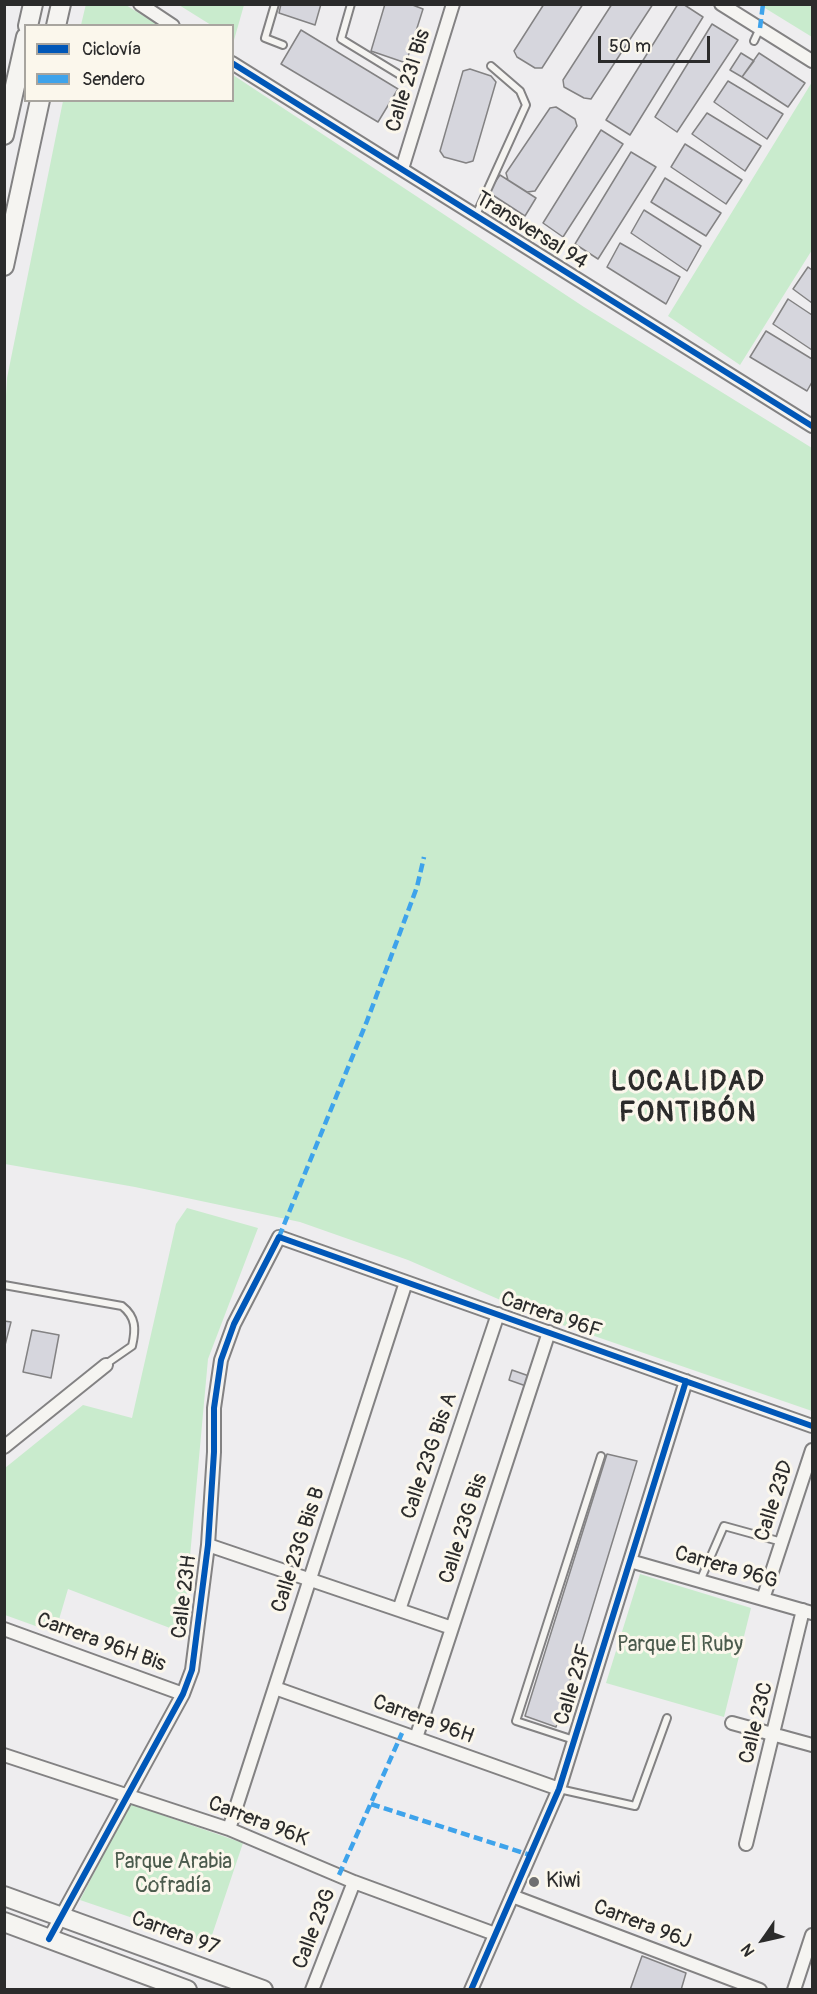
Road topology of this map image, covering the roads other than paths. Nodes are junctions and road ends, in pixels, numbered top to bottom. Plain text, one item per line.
1 (33, 4) edge
2 (61, 4) edge
3 (140, 4) edge
4 (275, 4) edge
5 (351, 4) edge
6 (453, 4) edge
7 (721, 4) edge
8 (28, 24) edge
9 (56, 24) edge
10 (170, 24) edge
11 (760, 28) junction
12 (754, 41) dead end
13 (283, 45) dead end
14 (24, 46) edge
15 (813, 61) edge
16 (234, 64) edge
17 (491, 66) dead end
18 (405, 78) dead end
19 (40, 102) edge
20 (4, 135) edge
21 (402, 169) junction
22 (476, 216) junction
23 (4, 266) edge
24 (813, 426) edge
25 (279, 1237) joint
26 (406, 1282) junction
27 (4, 1285) edge
28 (498, 1314) junction
29 (549, 1332) junction
30 (106, 1365) joint
31 (686, 1381) junction
32 (813, 1426) edge
33 (4, 1447) edge
34 (813, 1450) edge
35 (602, 1456) dead end
36 (782, 1542) junction
37 (208, 1545) junction
38 (630, 1561) junction
39 (310, 1580) junction
40 (700, 1581) junction
41 (763, 1599) junction
42 (399, 1610) junction
43 (808, 1611) edge
44 (452, 1628) junction
45 (4, 1629) edge
46 (275, 1688) junction
47 (183, 1694) junction
48 (667, 1718) dead end
49 (732, 1723) dead end
50 (775, 1734) junction
51 (416, 1738) junction
52 (574, 1740) junction
53 (813, 1745) edge
54 (4, 1755) edge
55 (559, 1789) junction
56 (126, 1797) junction
57 (229, 1830) junction
58 (746, 1844) dead end
59 (354, 1882) junction
60 (4, 1896) edge
61 (512, 1896) junction
62 (61, 1916) junction
63 (4, 1922) edge
64 (495, 1934) junction
65 (813, 1935) edge
66 (49, 1939) junction
67 (187, 1989) edge
68 (263, 1989) edge
69 (312, 1989) edge
70 (471, 1989) edge
71 (760, 1989) edge
72 (794, 1989) edge

1 - 8 street
2 - 9 street
3 - 10 street
4 - 13 lane
5 - 18 lane
6 - 21 street, Calle 23I Bis
7 - 11 street
11 - 12 lane
11 - 15 street
14 - 20 street
16 - 21 street, Transversal 94
17 - 22 lane
19 - 23 street
21 - 22 street, Transversal 94
22 - 24 street, Transversal 94
25 - 26 street, Carrera 96F
25 - 37 street, Calle 23H
26 - 28 street, Carrera 96F
26 - 39 street, Calle 23G Bis B
27 - 30 lane
28 - 29 street, Carrera 96F
28 - 42 street, Calle 23G Bis A
29 - 31 street, Carrera 96F
29 - 44 street, Calle 23G Bis
30 - 33 street
31 - 32 street, Carrera 96F
31 - 38 street, Calle 23F
34 - 36 street, Calle 23D
35 - 52 lane
36 - 40 lane
36 - 41 street, Calle 23D
37 - 39 street
37 - 47 street, Calle 23H
38 - 40 street, Carrera 96G
38 - 52 street, Calle 23F
39 - 42 street
39 - 46 street, Calle 23G Bis B
40 - 41 street, Carrera 96G
41 - 43 street, Carrera 96G
42 - 44 street
43 - 50 street, Calle 23C
44 - 51 street, Calle 23G Bis
45 - 47 street, Carrera 96H Bis
46 - 51 street, Carrera 96H
46 - 57 street, Calle 23G Bis B
47 - 56 street, Calle 23H
48 - 55 lane
49 - 50 street
50 - 53 street
50 - 58 street, Calle 23C
51 - 55 street, Carrera 96H
52 - 55 street, Calle 23F
54 - 56 street, Carrera 96K
55 - 61 street, Calle 23F
56 - 57 street, Carrera 96K
56 - 62 street, Calle 23H
57 - 59 street, Carrera 96K
59 - 64 street, Carrera 96K
59 - 69 street, Calle 23G
60 - 62 street, Carrera 97
61 - 64 street, Calle 23F
61 - 71 street, Carrera 96J
62 - 66 street, Calle 23H
62 - 68 street, Carrera 97
63 - 66 street
64 - 70 street, Calle 23F
65 - 72 street
66 - 67 street

